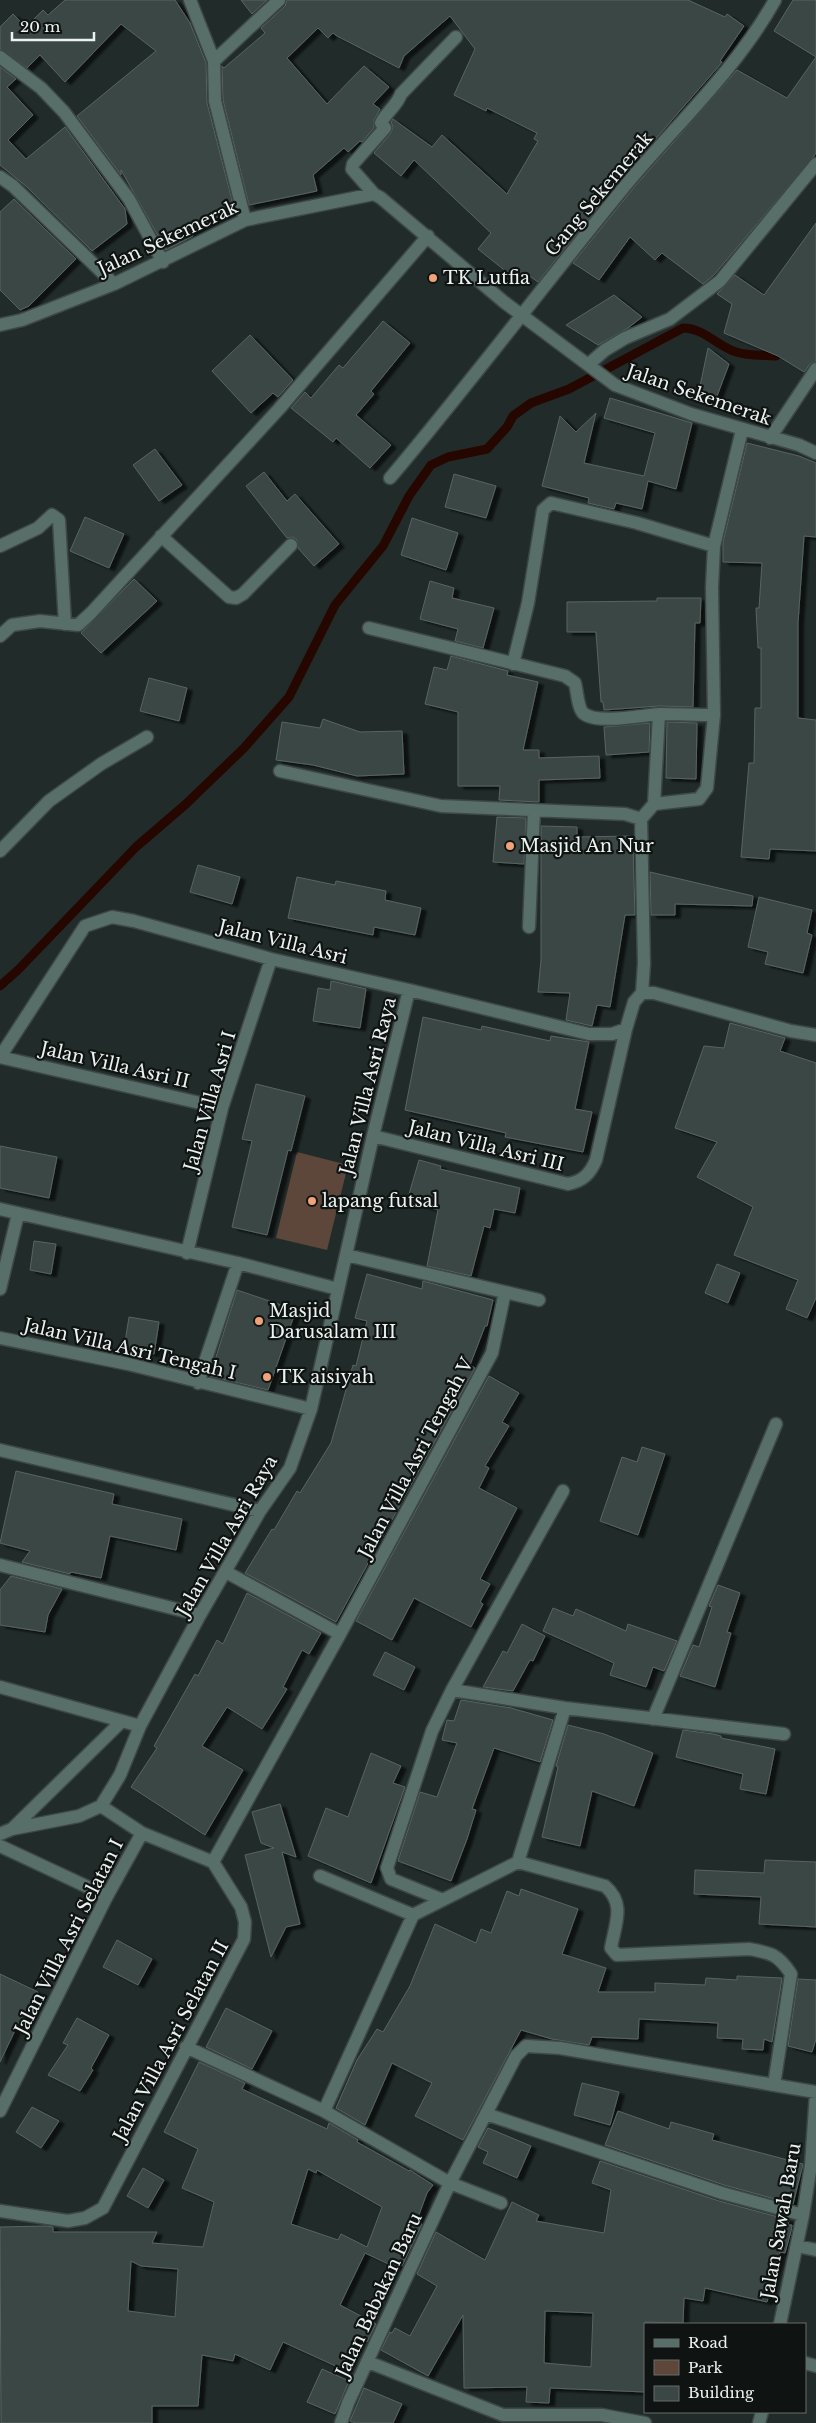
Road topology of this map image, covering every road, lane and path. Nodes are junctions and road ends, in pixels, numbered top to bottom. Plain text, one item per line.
1 (190, 0) edge
2 (279, 0) edge
3 (772, 1) edge
4 (456, 37) dead end
5 (0, 57) edge
6 (214, 61) junction
7 (816, 164) edge
8 (0, 177) edge
9 (374, 194) junction
10 (245, 220) junction
11 (428, 236) junction
12 (163, 262) junction
13 (114, 284) junction
14 (522, 316) junction
15 (0, 325) edge
16 (592, 367) junction
17 (816, 369) edge
18 (742, 430) junction
19 (770, 438) junction
20 (816, 453) edge
21 (390, 478) dead end
22 (161, 536) junction
23 (291, 544) dead end
24 (0, 546) edge
25 (714, 546) junction
26 (65, 624) junction
27 (369, 628) dead end
28 (0, 636) edge
29 (513, 664) junction
30 (659, 714) junction
31 (714, 715) junction
32 (147, 737) dead end
33 (280, 771) dead end
34 (654, 804) junction
35 (534, 810) junction
36 (641, 819) junction
37 (0, 851) edge
38 (529, 927) dead end
39 (271, 959) junction
40 (409, 990) junction
41 (642, 993) junction
42 (626, 1029) junction
43 (816, 1036) edge
44 (0, 1057) edge
45 (222, 1108) junction
46 (373, 1136) junction
47 (0, 1209) edge
48 (18, 1214) junction
49 (187, 1253) junction
50 (346, 1255) junction
51 (238, 1263) junction
52 (0, 1288) edge
53 (338, 1289) junction
54 (505, 1292) junction
55 (539, 1300) dead end
56 (0, 1338) edge
57 (198, 1383) junction
58 (311, 1409) junction
59 (776, 1424) dead end
60 (0, 1450) edge
61 (563, 1491) dead end
62 (260, 1511) junction
63 (0, 1565) edge
64 (226, 1572) junction
65 (200, 1615) junction
66 (340, 1634) junction
67 (0, 1687) edge
68 (452, 1690) junction
69 (565, 1708) junction
70 (653, 1719) junction
71 (122, 1721) junction
72 (140, 1726) junction
73 (784, 1734) dead end
74 (101, 1806) junction
75 (12, 1829) junction
76 (0, 1834) edge
77 (142, 1834) junction
78 (0, 1846) edge
79 (213, 1862) junction
80 (518, 1862) junction
81 (320, 1876) dead end
82 (107, 1896) junction
83 (443, 1900) junction
84 (413, 1915) junction
85 (186, 2047) junction
86 (774, 2085) junction
87 (816, 2092) edge
88 (0, 2111) edge
89 (324, 2111) junction
90 (486, 2114) junction
91 (814, 2165) edge
92 (450, 2183) junction
93 (501, 2203) dead end
94 (0, 2210) edge
95 (803, 2215) junction
96 (797, 2246) junction
97 (816, 2250) edge
98 (780, 2323) edge
99 (368, 2362) junction
100 (341, 2423) edge
101 (645, 2423) edge

1 - 6 street
2 - 6 street
3 - 14 street, Gang Sekemerak
4 - 9 street
5 - 12 street
6 - 10 street
7 - 16 street
8 - 13 street
9 - 10 street, Jalan Sekemerak
9 - 11 street, Jalan Sekemerak
10 - 12 street, Jalan Sekemerak
11 - 14 street, Jalan Sekemerak
11 - 22 street
12 - 13 street, Jalan Sekemerak
13 - 15 street, Jalan Sekemerak
14 - 16 street, Jalan Sekemerak
14 - 21 street, Gang Sekemerak
16 - 18 street, Jalan Sekemerak
17 - 19 street
18 - 19 street, Jalan Sekemerak
18 - 25 street
19 - 20 street, Jalan Sekemerak
22 - 23 street
22 - 26 street
24 - 26 street
25 - 29 street
25 - 31 street
26 - 28 street
27 - 29 street
29 - 30 street
30 - 31 street
30 - 34 street
31 - 34 street
32 - 37 street
33 - 35 street
34 - 36 street
35 - 36 street
35 - 38 street
36 - 41 street
39 - 40 street, Jalan Villa Asri
39 - 44 street, Jalan Villa Asri
39 - 45 street, Jalan Villa Asri I
40 - 42 street, Jalan Villa Asri
40 - 46 street, Jalan Villa Asri Raya
41 - 42 street, Jalan Villa Asri III
41 - 43 street
42 - 46 street, Jalan Villa Asri III
44 - 45 street, Jalan Villa Asri II
45 - 49 street, Jalan Villa Asri I
46 - 50 street, Jalan Villa Asri Raya
47 - 48 street
48 - 49 street
48 - 52 street
49 - 51 street
50 - 53 street, Jalan Villa Asri Raya
50 - 54 street
51 - 53 street
51 - 57 street
53 - 58 street, Jalan Villa Asri Raya
54 - 55 street
54 - 66 street, Jalan Villa Asri Tengah V
56 - 57 street, Jalan Villa Asri Tengah I
57 - 58 street, Jalan Villa Asri Tengah I
58 - 62 street, Jalan Villa Asri Raya
59 - 70 street
60 - 62 street
61 - 68 street
62 - 64 street, Jalan Villa Asri Raya
63 - 65 street
64 - 65 street, Jalan Villa Asri Raya
64 - 66 street
65 - 72 street, Jalan Villa Asri Raya
66 - 79 street, Jalan Villa Asri Tengah V
67 - 71 street
68 - 69 street
68 - 83 street
69 - 70 street
69 - 80 street
70 - 73 street
71 - 72 street
71 - 75 street
72 - 74 street, Jalan Villa Asri Raya
74 - 75 street
74 - 77 street
75 - 76 street
77 - 79 street
77 - 82 street, Jalan Villa Asri Selatan I
78 - 82 street
79 - 85 street, Jalan Villa Asri Selatan II
80 - 83 street
80 - 86 street
81 - 84 street
82 - 88 street, Jalan Villa Asri Selatan I
83 - 84 street
84 - 89 street
85 - 89 street
85 - 94 street, Jalan Villa Asri Selatan II
86 - 87 street
86 - 90 street, Jalan Babakan Baru
87 - 91 street, Jalan Sawah Baru
89 - 92 street
90 - 92 street, Jalan Babakan Baru
90 - 95 street
91 - 95 street, Jalan Sawah Baru
92 - 93 street
92 - 99 street, Jalan Babakan Baru
95 - 96 street, Jalan Sawah Baru
96 - 97 street
96 - 98 street, Jalan Sawah Baru
99 - 100 street, Jalan Babakan Baru
99 - 101 street

